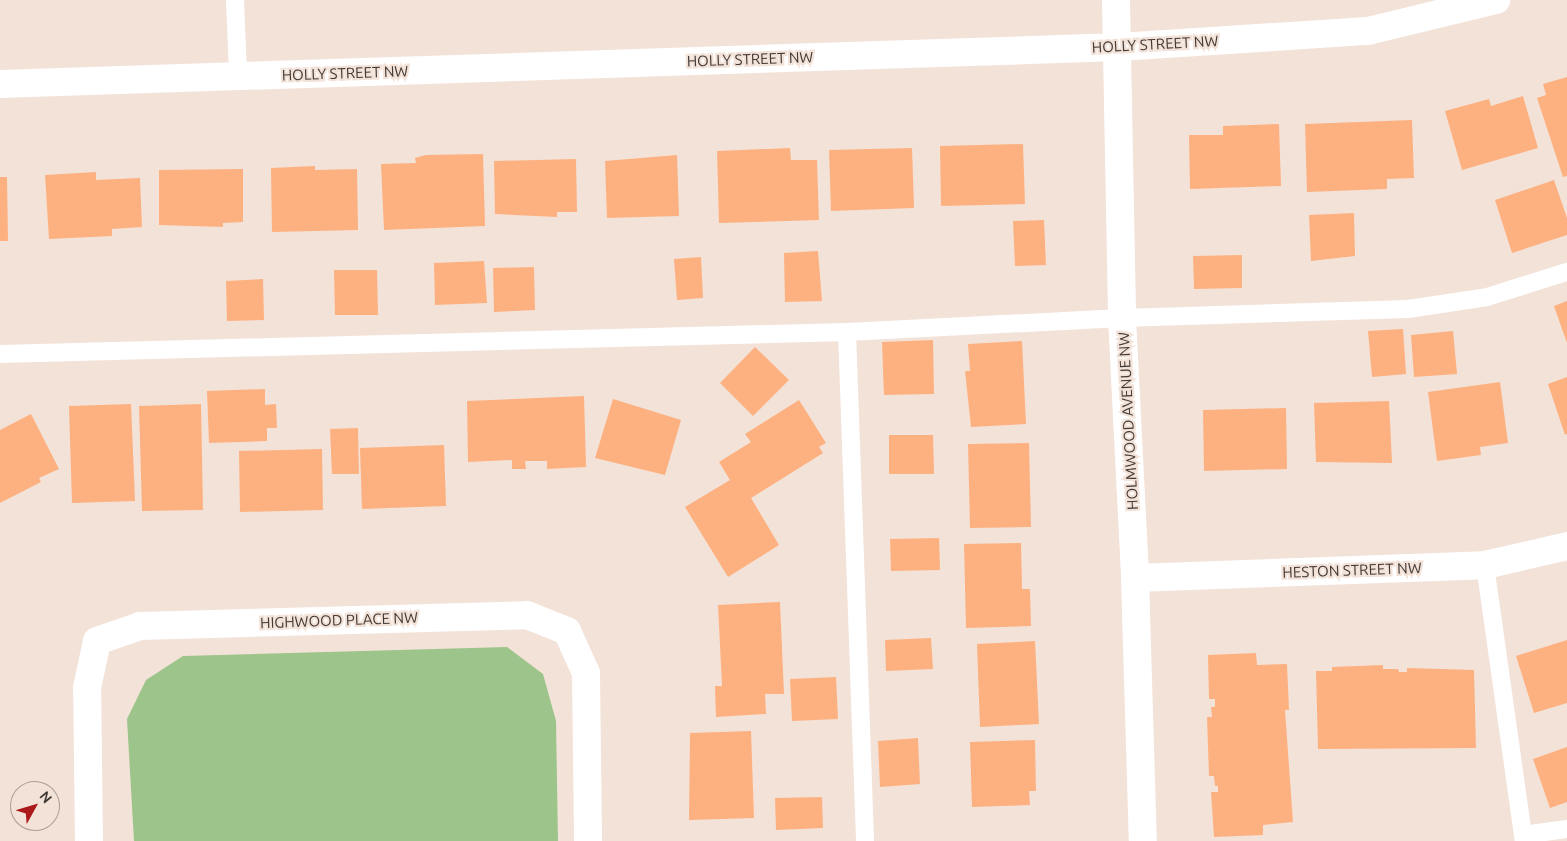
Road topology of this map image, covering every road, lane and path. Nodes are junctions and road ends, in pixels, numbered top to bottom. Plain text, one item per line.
1 (235, 0) edge
2 (1116, 0) edge
3 (1496, 0) edge
4 (1119, 47) junction
5 (238, 76) junction
6 (0, 84) edge
7 (1567, 272) edge
8 (1122, 318) junction
9 (846, 332) junction
10 (0, 354) edge
11 (1567, 546) edge
12 (1486, 565) junction
13 (1136, 578) junction
14 (1567, 829) edge
15 (1524, 838) edge
16 (89, 841) edge
17 (588, 841) edge
18 (865, 841) edge
19 (1143, 841) edge

1 - 5 lane
2 - 4 street, HOLMWOOD AVENUE NW
3 - 4 street, HOLLY STREET NW
4 - 5 street, HOLLY STREET NW
4 - 8 street, HOLMWOOD AVENUE NW
5 - 6 street, HOLLY STREET NW
7 - 8 lane
8 - 9 lane
8 - 13 street, HOLMWOOD AVENUE NW
9 - 10 lane
9 - 18 lane
11 - 12 street, HESTON STREET NW
12 - 13 street, HESTON STREET NW
12 - 15 lane
13 - 19 street, HOLMWOOD AVENUE NW
14 - 15 lane
16 - 17 street, HIGHWOOD PLACE NW

